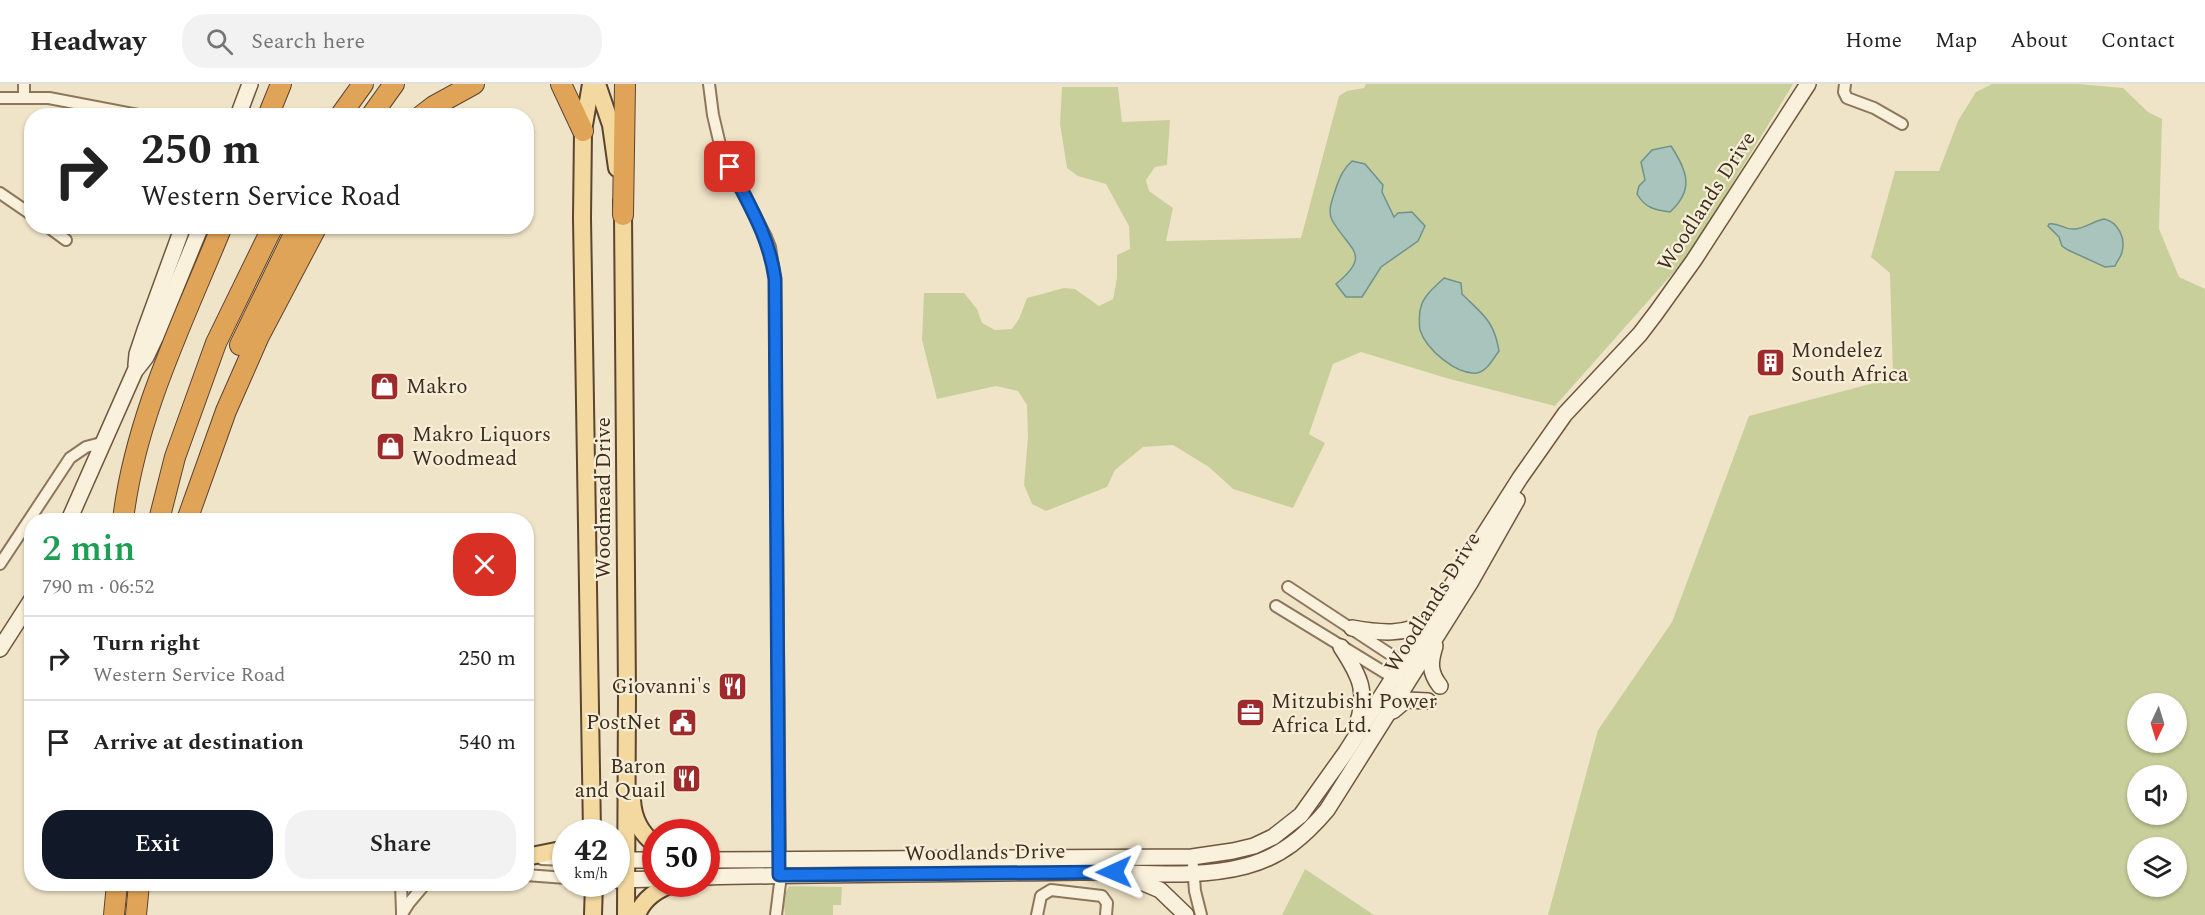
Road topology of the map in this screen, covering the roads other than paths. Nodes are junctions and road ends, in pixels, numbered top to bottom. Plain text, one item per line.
1 (24, 84) edge
2 (250, 84) edge
3 (281, 84) edge
4 (363, 84) edge
5 (394, 84) edge
6 (474, 84) edge
7 (561, 84) edge
8 (591, 84) edge
9 (597, 84) edge
10 (625, 84) edge
11 (709, 84) edge
12 (1808, 84) edge
13 (1845, 84) edge
14 (24, 97) junction
15 (0, 98) edge
16 (102, 108) edge
17 (241, 108) edge
18 (271, 108) edge
19 (346, 108) edge
20 (376, 108) edge
21 (432, 108) edge
22 (1902, 124) dead end
23 (583, 131) junction
24 (0, 193) edge
25 (24, 210) edge
26 (623, 215) junction
27 (58, 234) edge
28 (180, 234) edge
29 (198, 234) edge
30 (219, 234) edge
31 (269, 234) edge
32 (294, 234) edge
33 (313, 234) edge
34 (66, 240) dead end
35 (135, 371) junction
36 (105, 442) junction
37 (34, 513) edge
38 (72, 513) edge
39 (124, 513) edge
40 (161, 513) edge
41 (187, 513) edge
42 (188, 513) edge
43 (24, 528) edge
44 (0, 564) edge
45 (1287, 587) dead end
46 (1276, 606) dead end
47 (24, 612) edge
48 (1435, 625) junction
49 (1352, 628) junction
50 (1341, 647) junction
51 (0, 649) edge
52 (1409, 666) junction
53 (1399, 682) junction
54 (1440, 686) dead end
55 (1428, 701) dead end
56 (1386, 717) junction
57 (627, 736) junction
58 (590, 750) junction
59 (1346, 752) junction
60 (581, 819) edge
61 (592, 819) edge
62 (623, 819) edge
63 (642, 832) edge
64 (552, 852) edge
65 (534, 856) edge
66 (1192, 857) junction
67 (534, 858) edge
68 (552, 859) edge
69 (720, 861) edge
70 (779, 867) junction
71 (1114, 872) junction
72 (1193, 873) junction
73 (720, 875) edge
74 (534, 876) edge
75 (552, 877) edge
76 (115, 891) edge
77 (138, 891) edge
78 (401, 891) edge
79 (419, 891) edge
80 (594, 897) edge
81 (623, 897) edge
82 (650, 897) edge
83 (113, 915) edge
84 (136, 915) edge
85 (402, 915) edge
86 (593, 915) edge
87 (626, 915) edge
88 (637, 915) edge
89 (776, 915) edge
90 (1037, 915) edge
91 (1106, 915) edge
92 (1186, 915) edge
93 (1201, 915) edge

1 - 14 street
2 - 17 main road
3 - 18 highway
4 - 19 highway
5 - 20 highway
6 - 21 highway
7 - 23 highway
8 - 23 main road, Woodmead Drive
9 - 26 main road, Woodmead Drive
10 - 26 highway
11 - 70 street
12 - 48 main road, Woodlands Drive
13 - 22 street
14 - 15 street
14 - 16 street
23 - 58 main road, Woodmead Drive
24 - 25 street
26 - 57 main road, Woodmead Drive
27 - 34 street
28 - 35 main road
29 - 35 main road
30 - 39 highway
31 - 40 highway
32 - 41 highway
33 - 42 highway
35 - 36 main road
36 - 37 street
36 - 38 main road
43 - 44 street
45 - 49 street
46 - 50 street
47 - 51 main road
48 - 49 main road
48 - 52 main road, Woodlands Drive
48 - 54 main road
49 - 52 street
50 - 53 street
50 - 59 main road
52 - 53 main road, Woodlands Drive
53 - 56 main road, Woodlands Drive
53 - 59 main road, Woodlands Drive
55 - 56 main road
56 - 72 main road, Woodlands Drive
57 - 62 main road, Woodmead Drive
57 - 63 main road
58 - 60 main road
58 - 61 main road, Woodmead Drive
59 - 66 main road, Woodlands Drive
64 - 65 main road
66 - 70 main road, Woodlands Drive
66 - 72 street
67 - 68 street
69 - 70 main road, Woodlands Drive
70 - 71 main road, Woodlands Drive
70 - 73 main road, Woodlands Drive
70 - 89 street
71 - 72 main road, Woodlands Drive
71 - 92 main road
72 - 93 street
74 - 75 street
76 - 83 highway
77 - 84 highway
78 - 85 street
79 - 85 street
80 - 86 main road
81 - 87 main road, Woodmead Drive
82 - 88 main road
90 - 91 street

